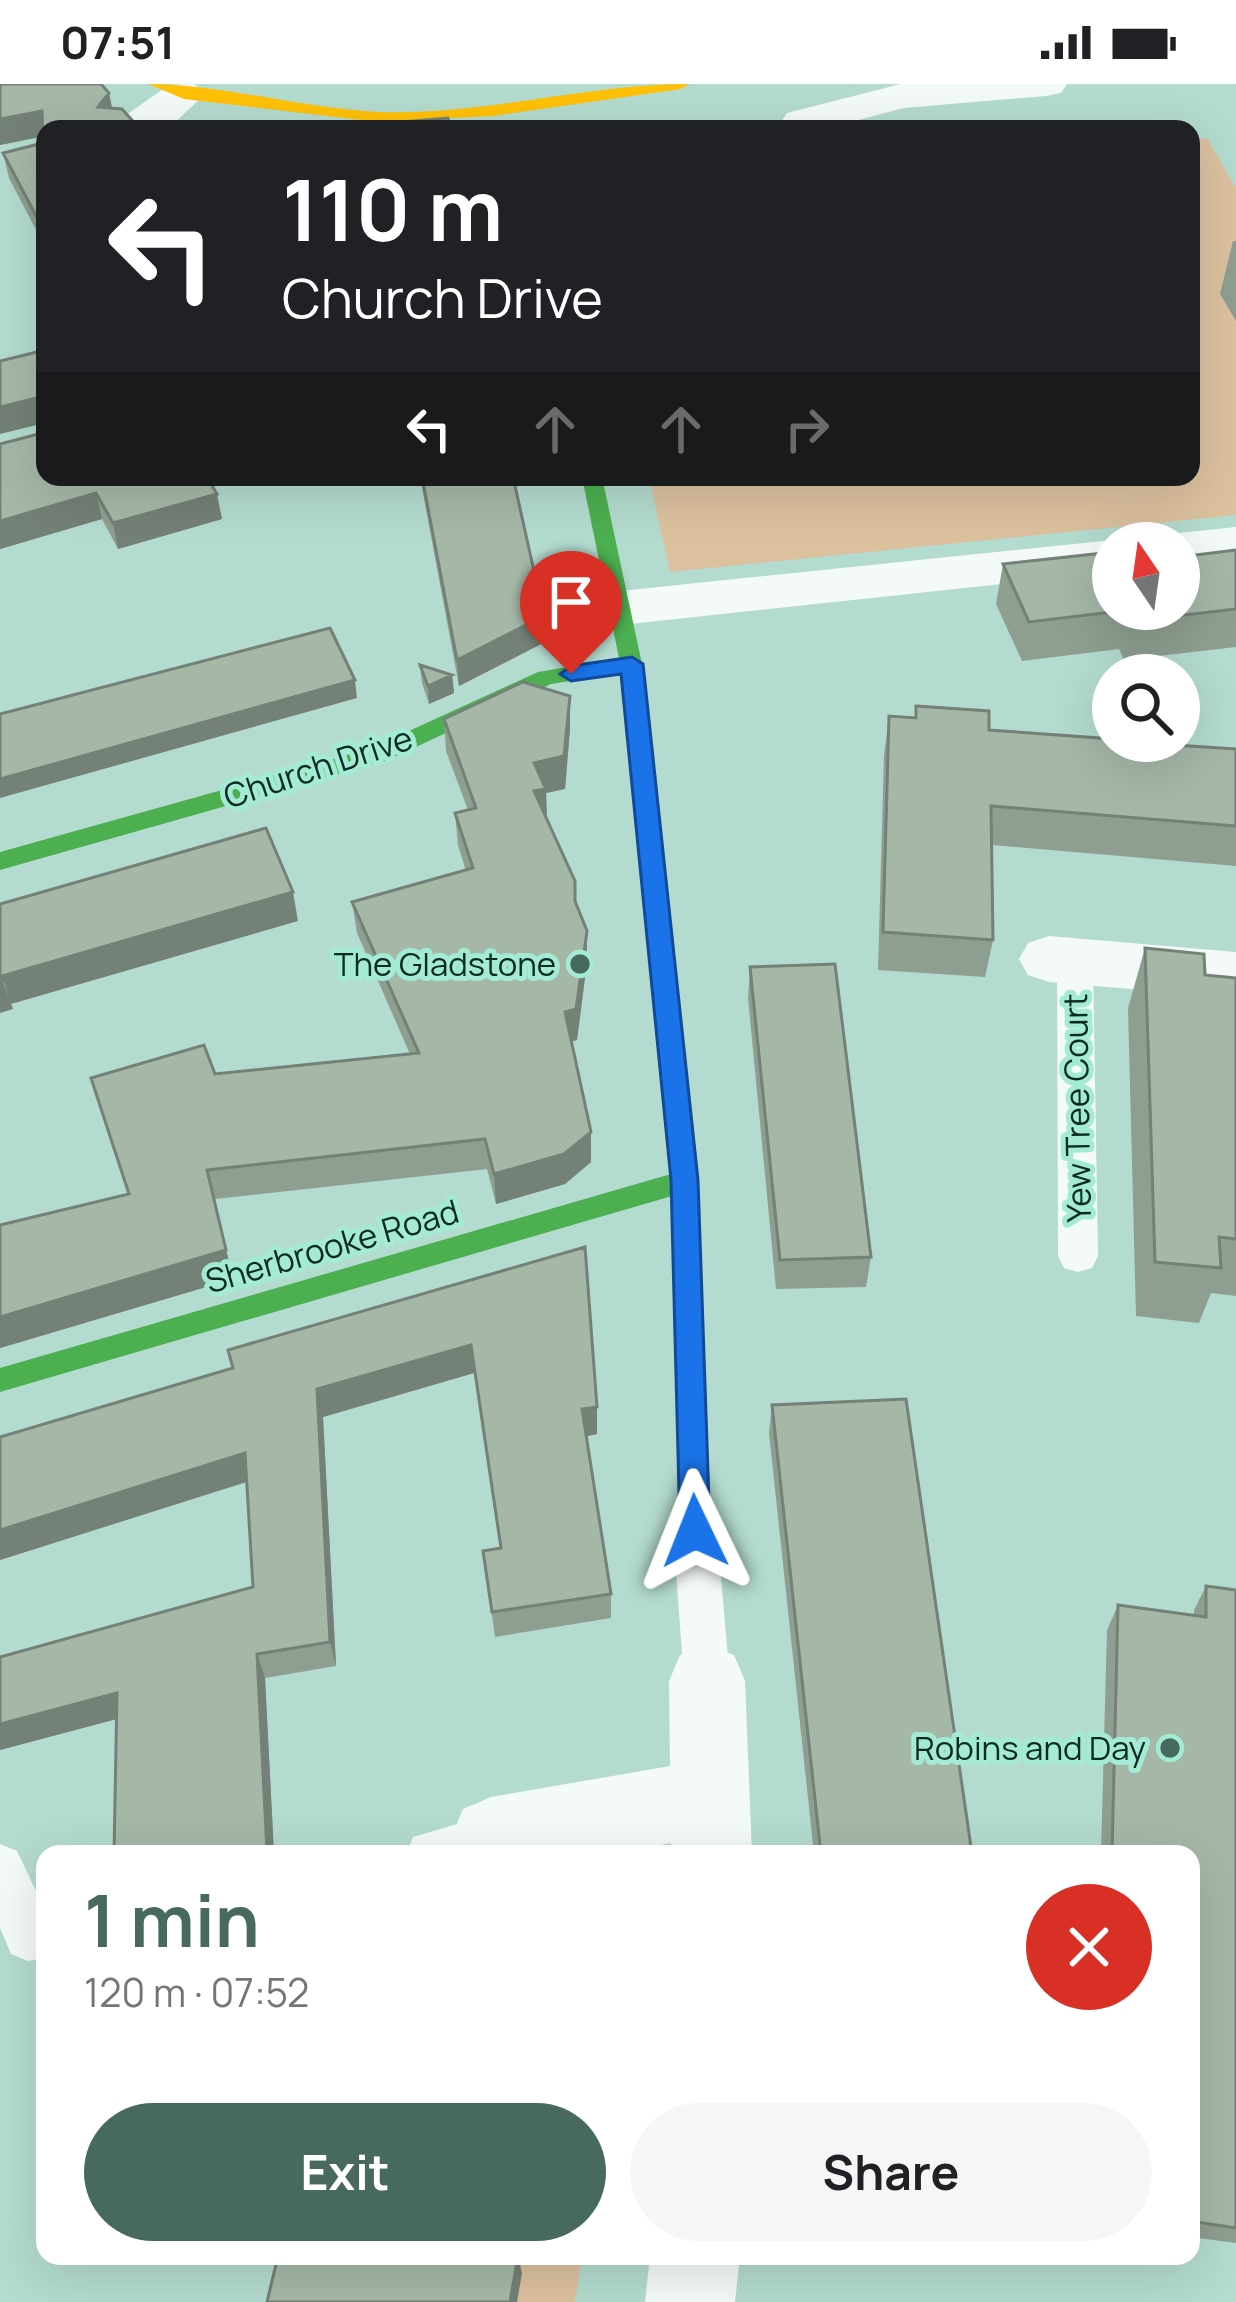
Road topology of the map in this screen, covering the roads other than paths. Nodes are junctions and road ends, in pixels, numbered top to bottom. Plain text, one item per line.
1 (681, 84) edge
2 (1046, 84) edge
3 (170, 89) edge
4 (900, 91) edge
5 (153, 120) edge
6 (496, 120) edge
7 (808, 120) edge
8 (594, 486) edge
9 (1236, 543) edge
10 (1200, 547) edge
11 (1092, 558) edge
12 (620, 608) junction
13 (632, 664) junction
14 (0, 861) edge
15 (1062, 960) joint
16 (1236, 975) edge
17 (685, 1180) junction
18 (1078, 1256) dead end
19 (0, 1380) edge
20 (695, 1531) joint
21 (707, 1681) joint
22 (710, 1826) edge
23 (472, 1845) edge
24 (0, 1868) edge
25 (36, 1936) edge
26 (694, 2265) edge
27 (690, 2302) edge

1 - 6 street
2 - 4 street
3 - 5 street
3 - 6 street
4 - 7 street
8 - 12 street
9 - 10 street
11 - 12 street
12 - 13 street
13 - 14 street, Church Drive
13 - 17 street
15 - 16 street
15 - 18 lane, Yew Tree Court
17 - 19 street, Sherbrooke Road
17 - 20 street
20 - 21 lane
21 - 22 street
22 - 23 street
24 - 25 lane
26 - 27 street

